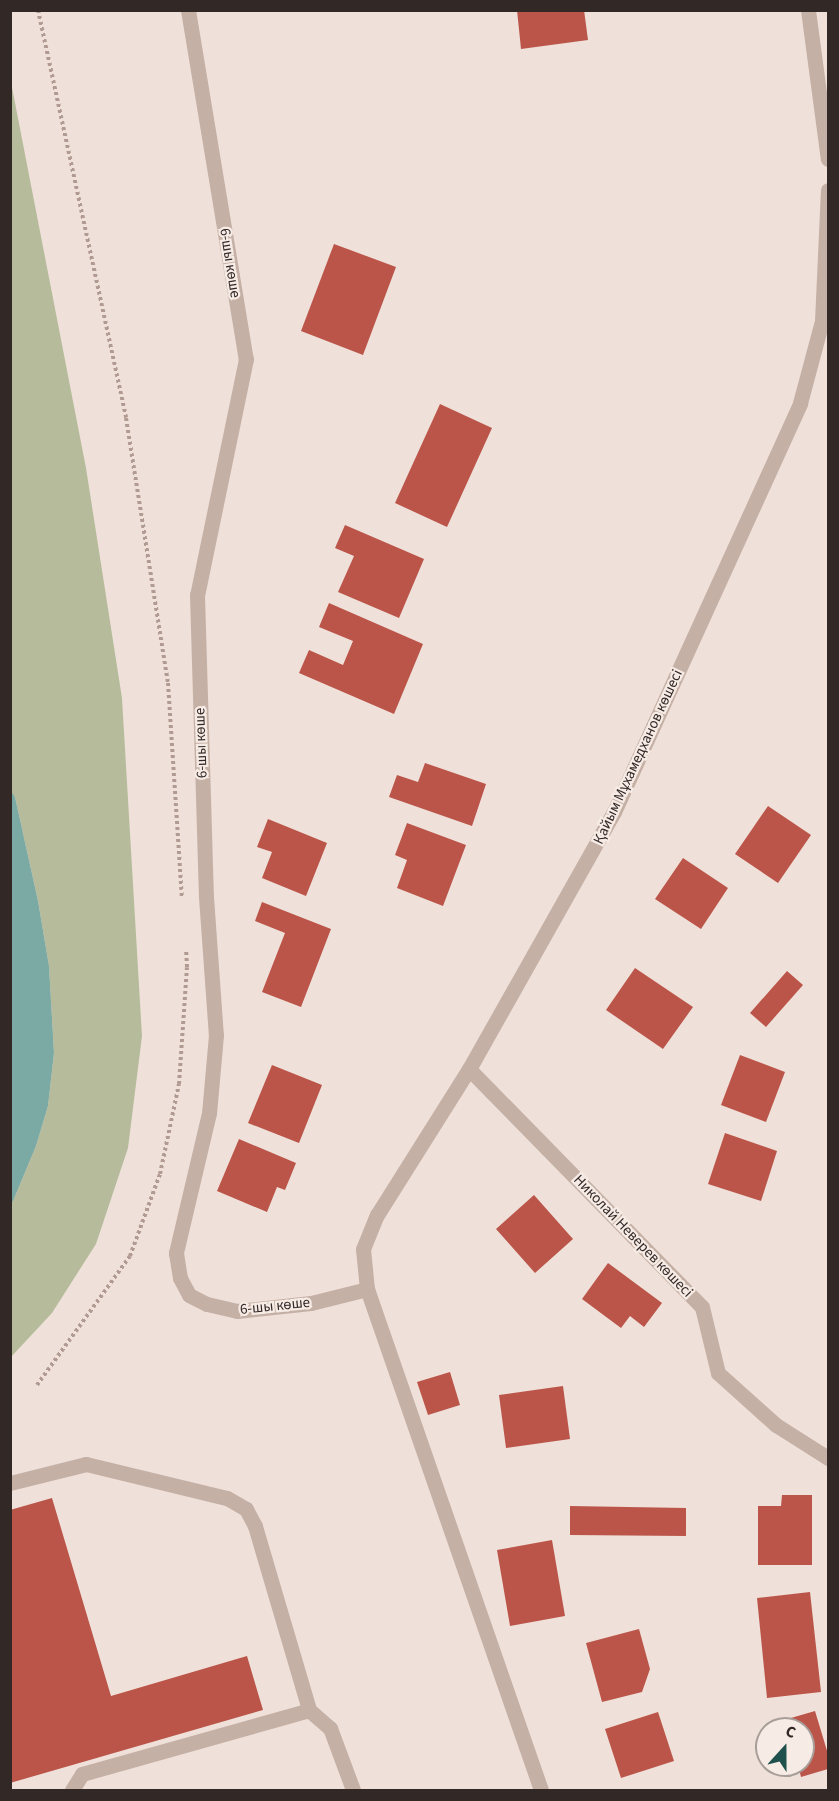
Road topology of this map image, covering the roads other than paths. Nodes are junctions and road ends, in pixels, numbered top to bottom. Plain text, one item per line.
1 (188, 10) edge
2 (808, 10) edge
3 (828, 159) edge
4 (828, 190) edge
5 (469, 1069) junction
6 (367, 1289) junction
7 (828, 1458) edge
8 (10, 1483) edge
9 (309, 1710) junction
10 (72, 1791) edge
11 (354, 1791) edge
12 (541, 1791) edge

1 - 6 street, 6-шы көше
2 - 3 street
4 - 5 street, Қайым Мұхамедханов көшесi
5 - 6 street, Қайым Мұхамедханов көшесi
5 - 7 street, Николай Неверев көшесі
6 - 12 street
8 - 9 street
9 - 10 street
9 - 11 street

